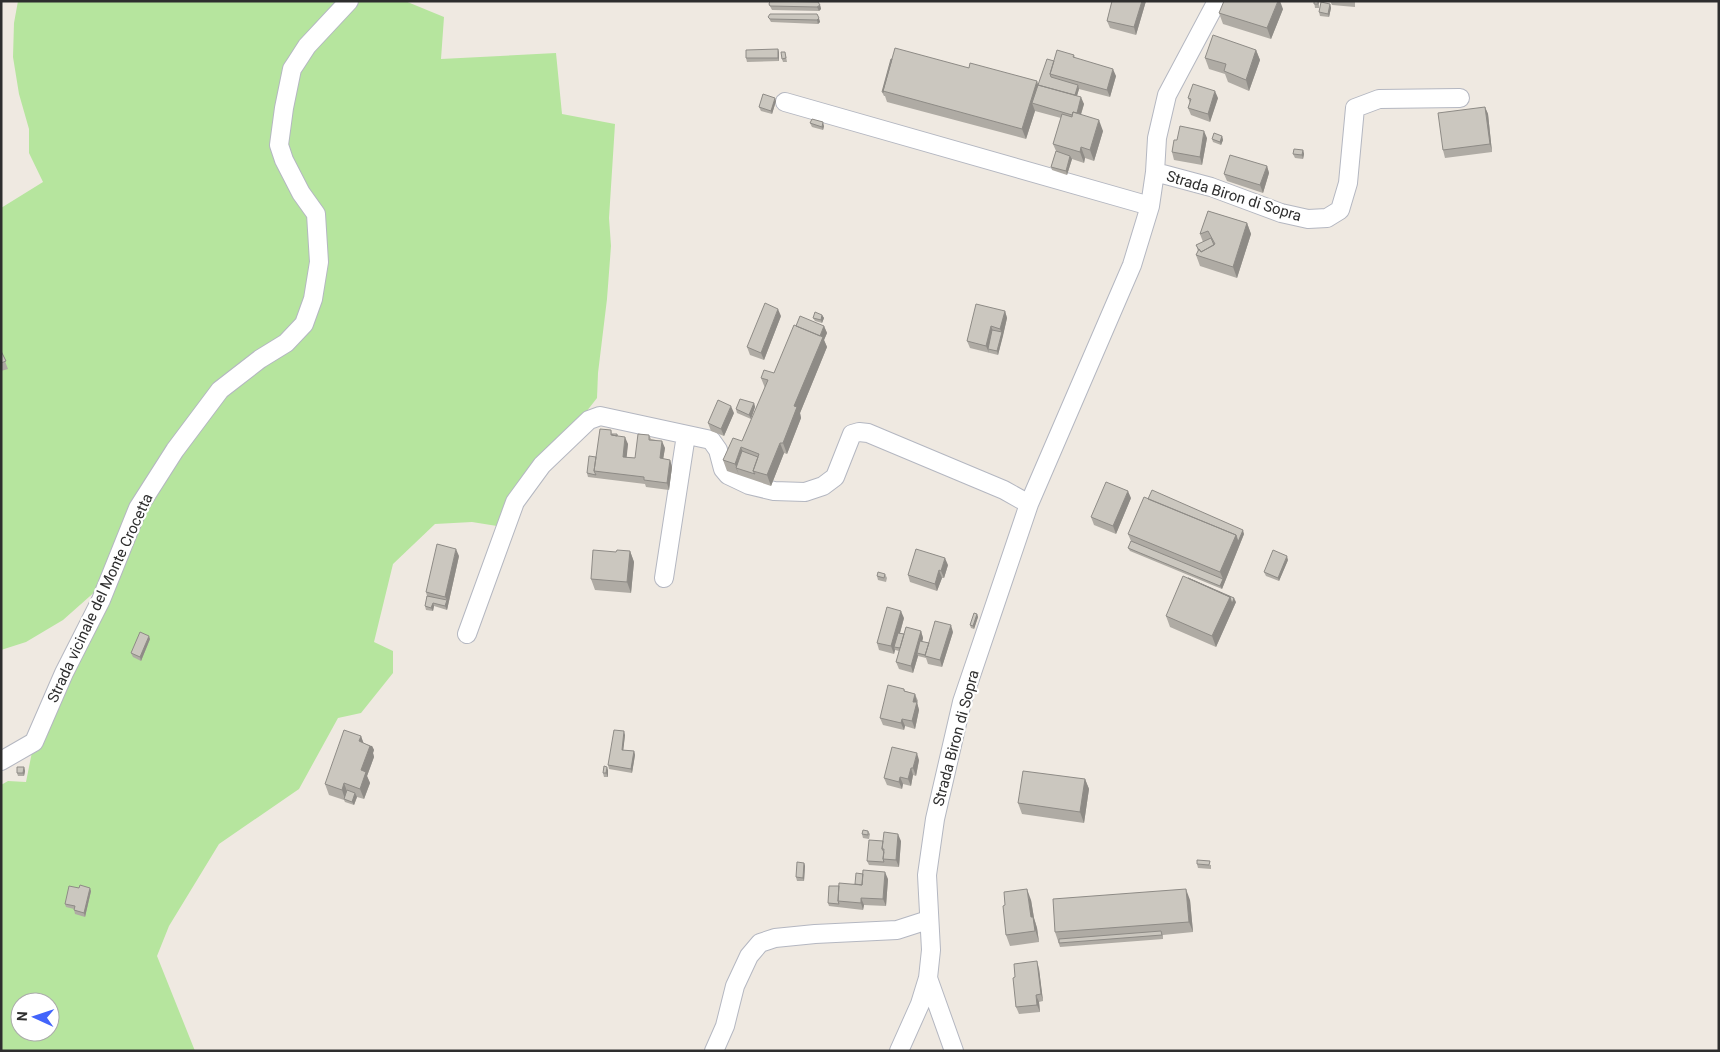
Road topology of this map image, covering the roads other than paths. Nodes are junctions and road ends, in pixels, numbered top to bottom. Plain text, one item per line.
1 (349, 1) edge
2 (1217, 1) edge
3 (1460, 98) dead end
4 (785, 102) dead end
5 (1155, 172) junction
6 (1150, 206) junction
7 (686, 435) junction
8 (1030, 504) junction
9 (664, 578) dead end
10 (467, 634) dead end
11 (1, 761) edge
12 (928, 920) junction
13 (928, 978) junction
14 (714, 1051) edge
15 (899, 1051) edge
16 (954, 1051) edge

1 - 11 street, Strada vicinale del Monte Crocetta
2 - 5 street, Strada Biron di Sopra
3 - 5 street, Strada Biron di Sopra
4 - 6 street
5 - 6 street, Strada Biron di Sopra
6 - 8 street, Strada Biron di Sopra
7 - 8 street
7 - 9 street
7 - 10 street
8 - 12 street, Strada Biron di Sopra
12 - 13 street, Strada Biron di Sopra
12 - 14 street
13 - 15 street
13 - 16 street

